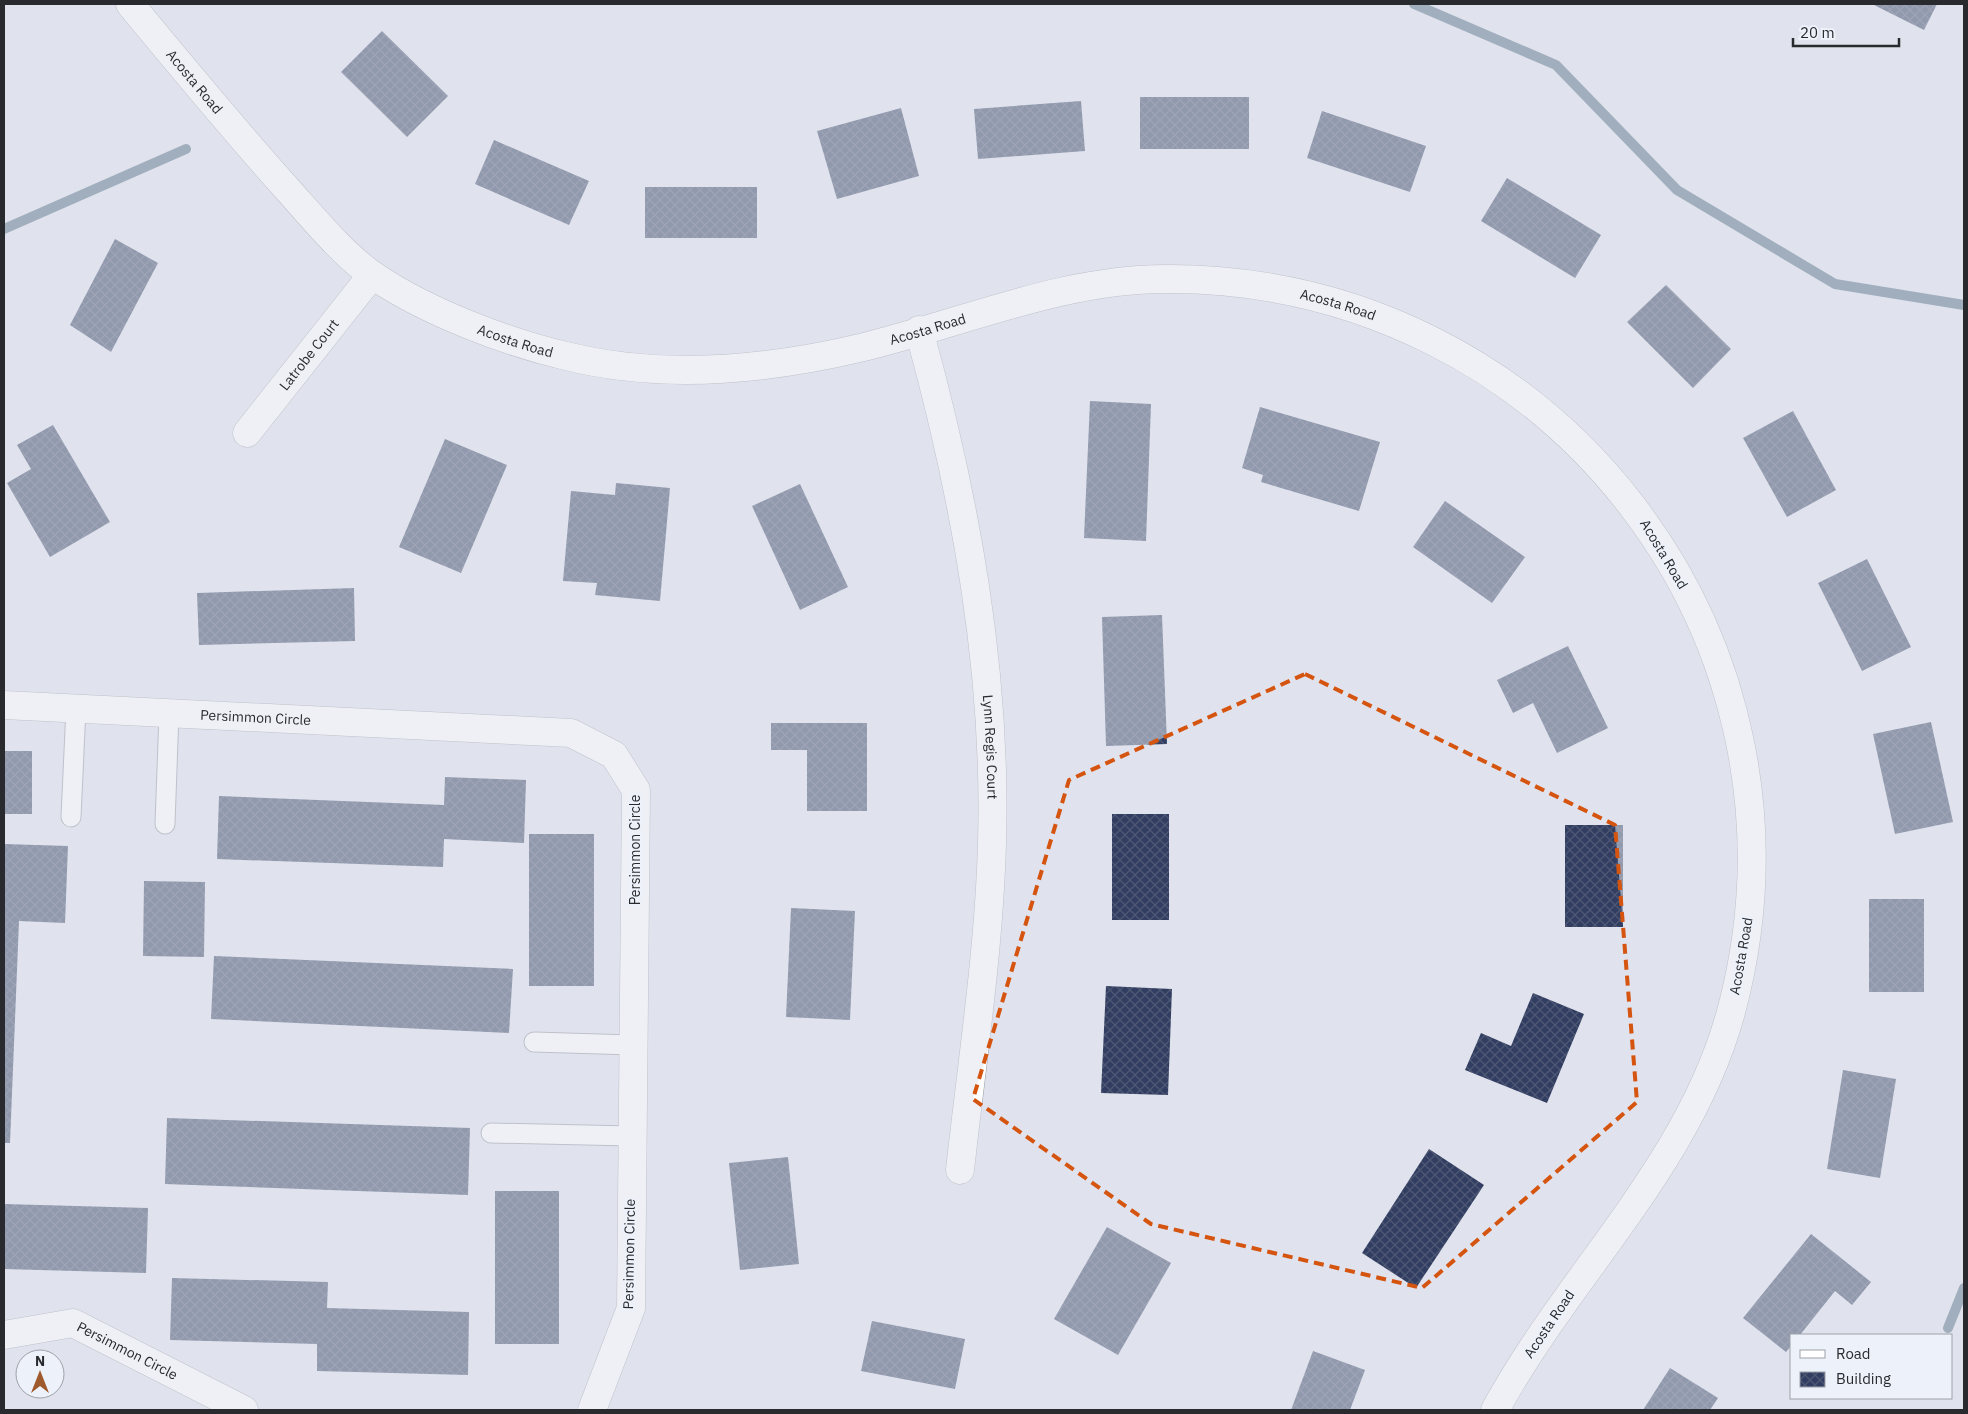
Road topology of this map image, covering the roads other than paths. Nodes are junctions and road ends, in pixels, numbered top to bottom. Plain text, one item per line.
1 (130, 4) edge
2 (372, 275) junction
3 (920, 330) junction
4 (246, 433) dead end
5 (4, 705) edge
6 (76, 708) junction
7 (169, 713) junction
8 (71, 817) dead end
9 (165, 824) dead end
10 (534, 1042) dead end
11 (633, 1044) junction
12 (491, 1133) dead end
13 (631, 1136) junction
14 (960, 1170) dead end
15 (4, 1335) edge
16 (244, 1410) edge
17 (592, 1410) edge
18 (1494, 1410) edge

1 - 2 street, Acosta Road
2 - 3 street, Acosta Road
2 - 4 street, Latrobe Court
3 - 14 street, Lynn Regis Court
3 - 18 street, Acosta Road
5 - 6 street, Persimmon Circle
6 - 7 street, Persimmon Circle
6 - 8 lane
7 - 9 lane
7 - 11 street, Persimmon Circle
10 - 11 lane
11 - 13 street, Persimmon Circle
12 - 13 lane
13 - 17 street, Persimmon Circle
15 - 16 street, Persimmon Circle

